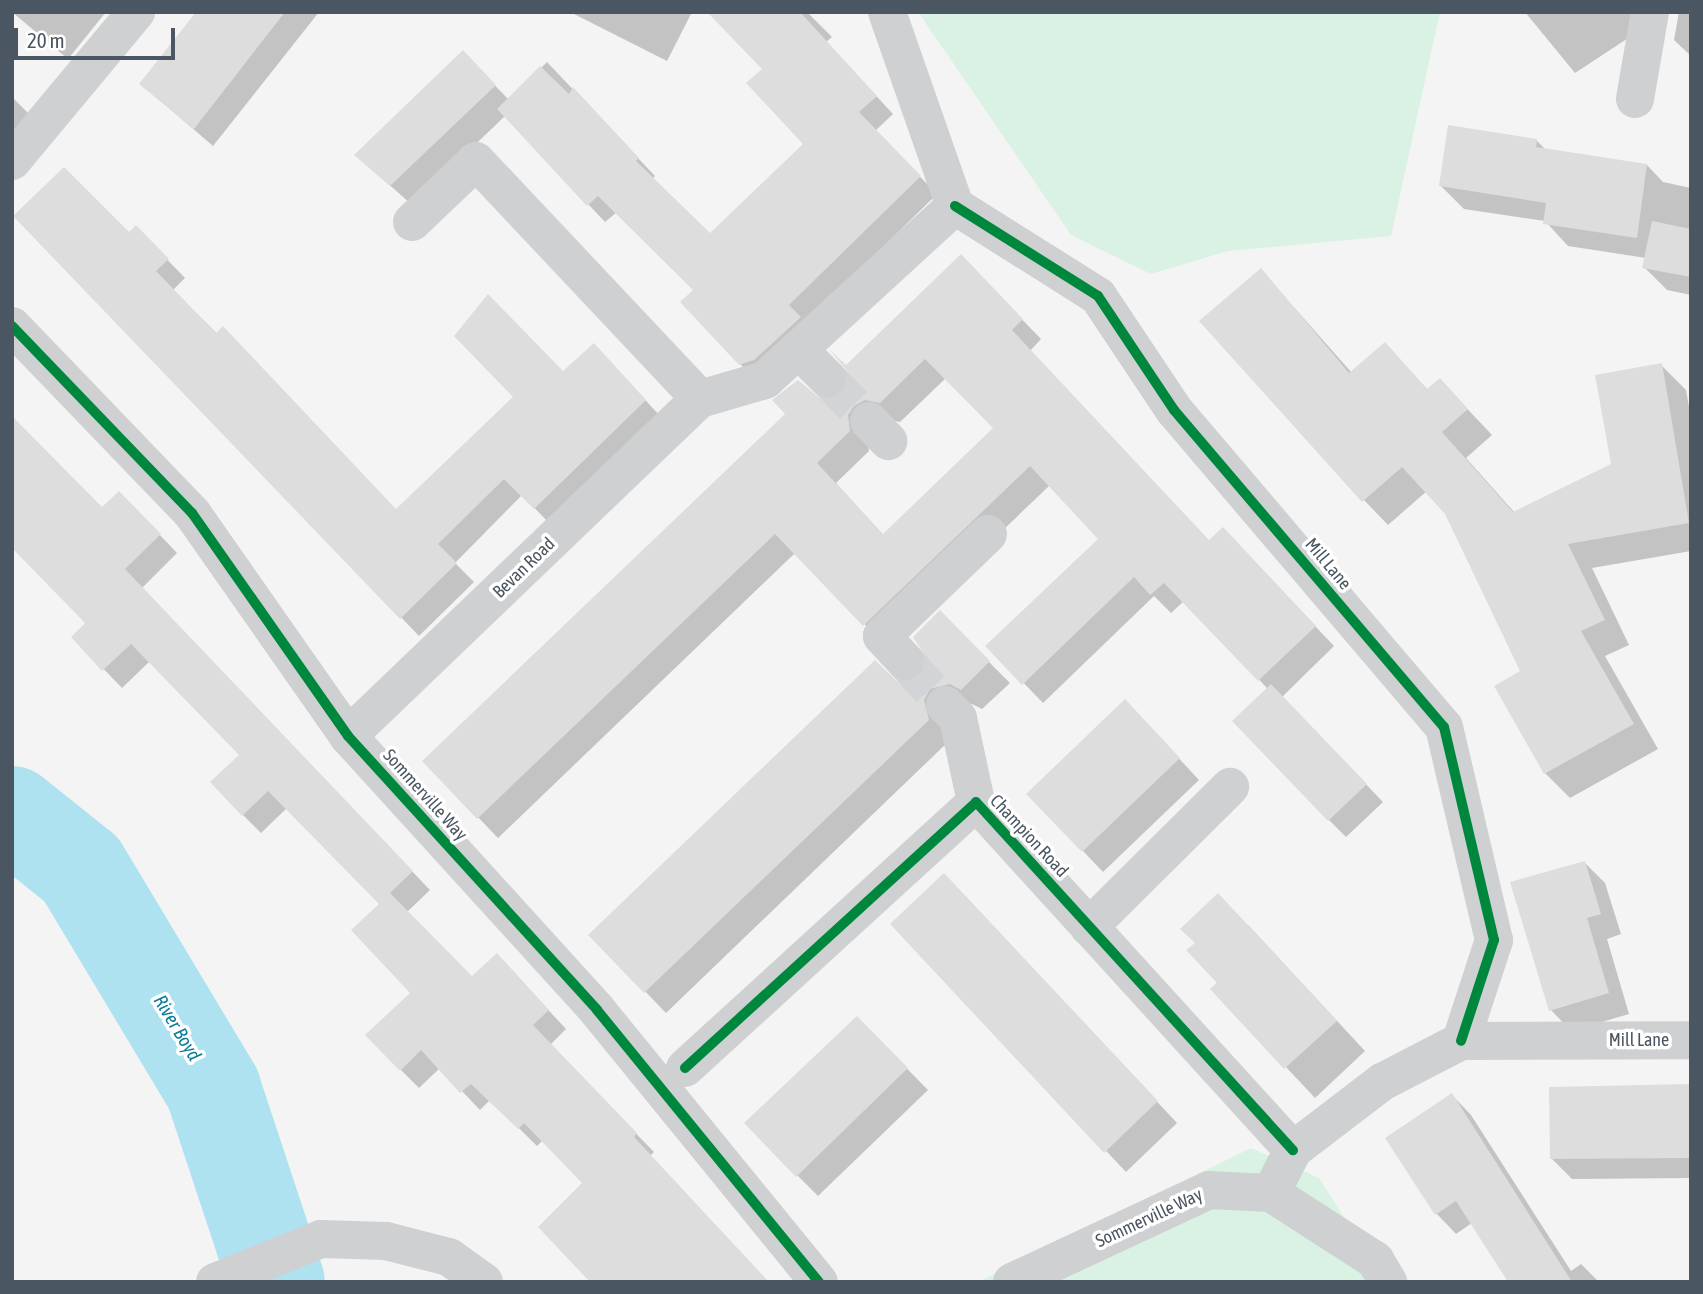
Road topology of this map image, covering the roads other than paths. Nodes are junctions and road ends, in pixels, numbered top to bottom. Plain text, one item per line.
1 (136, 12) edge
2 (887, 12) edge
3 (1650, 12) edge
4 (1635, 99) dead end
5 (12, 161) edge
6 (955, 206) junction
7 (412, 222) dead end
8 (12, 326) edge
9 (798, 349) junction
10 (827, 378) tunnel mouth
11 (700, 399) junction
12 (988, 534) dead end
13 (905, 662) tunnel mouth
14 (945, 705) tunnel mouth
15 (348, 736) junction
16 (1230, 788) dead end
17 (976, 802) junction
18 (1089, 927) junction
19 (1691, 1040) edge
20 (1461, 1041) junction
21 (685, 1068) dead end
22 (1293, 1150) junction
23 (1271, 1193) junction
24 (221, 1278) edge
25 (484, 1282) edge
26 (820, 1282) edge
27 (1012, 1282) edge
28 (1388, 1282) edge

1 - 5 street
2 - 6 street
3 - 4 street
6 - 9 street, Bevan Road
6 - 20 street, Mill Lane
7 - 11 street
8 - 15 street, Sommerville Way
9 - 10 street
9 - 11 street, Bevan Road
11 - 15 street, Bevan Road
12 - 13 street
14 - 17 street, Champion Road
15 - 26 street, Sommerville Way
16 - 18 street
17 - 18 street, Champion Road
17 - 21 street, Champion Road
18 - 22 street, Champion Road
19 - 20 street, Mill Lane
20 - 22 street, Mill Lane
22 - 23 street, Mill Lane
23 - 27 street, Sommerville Way
23 - 28 street
24 - 25 street

